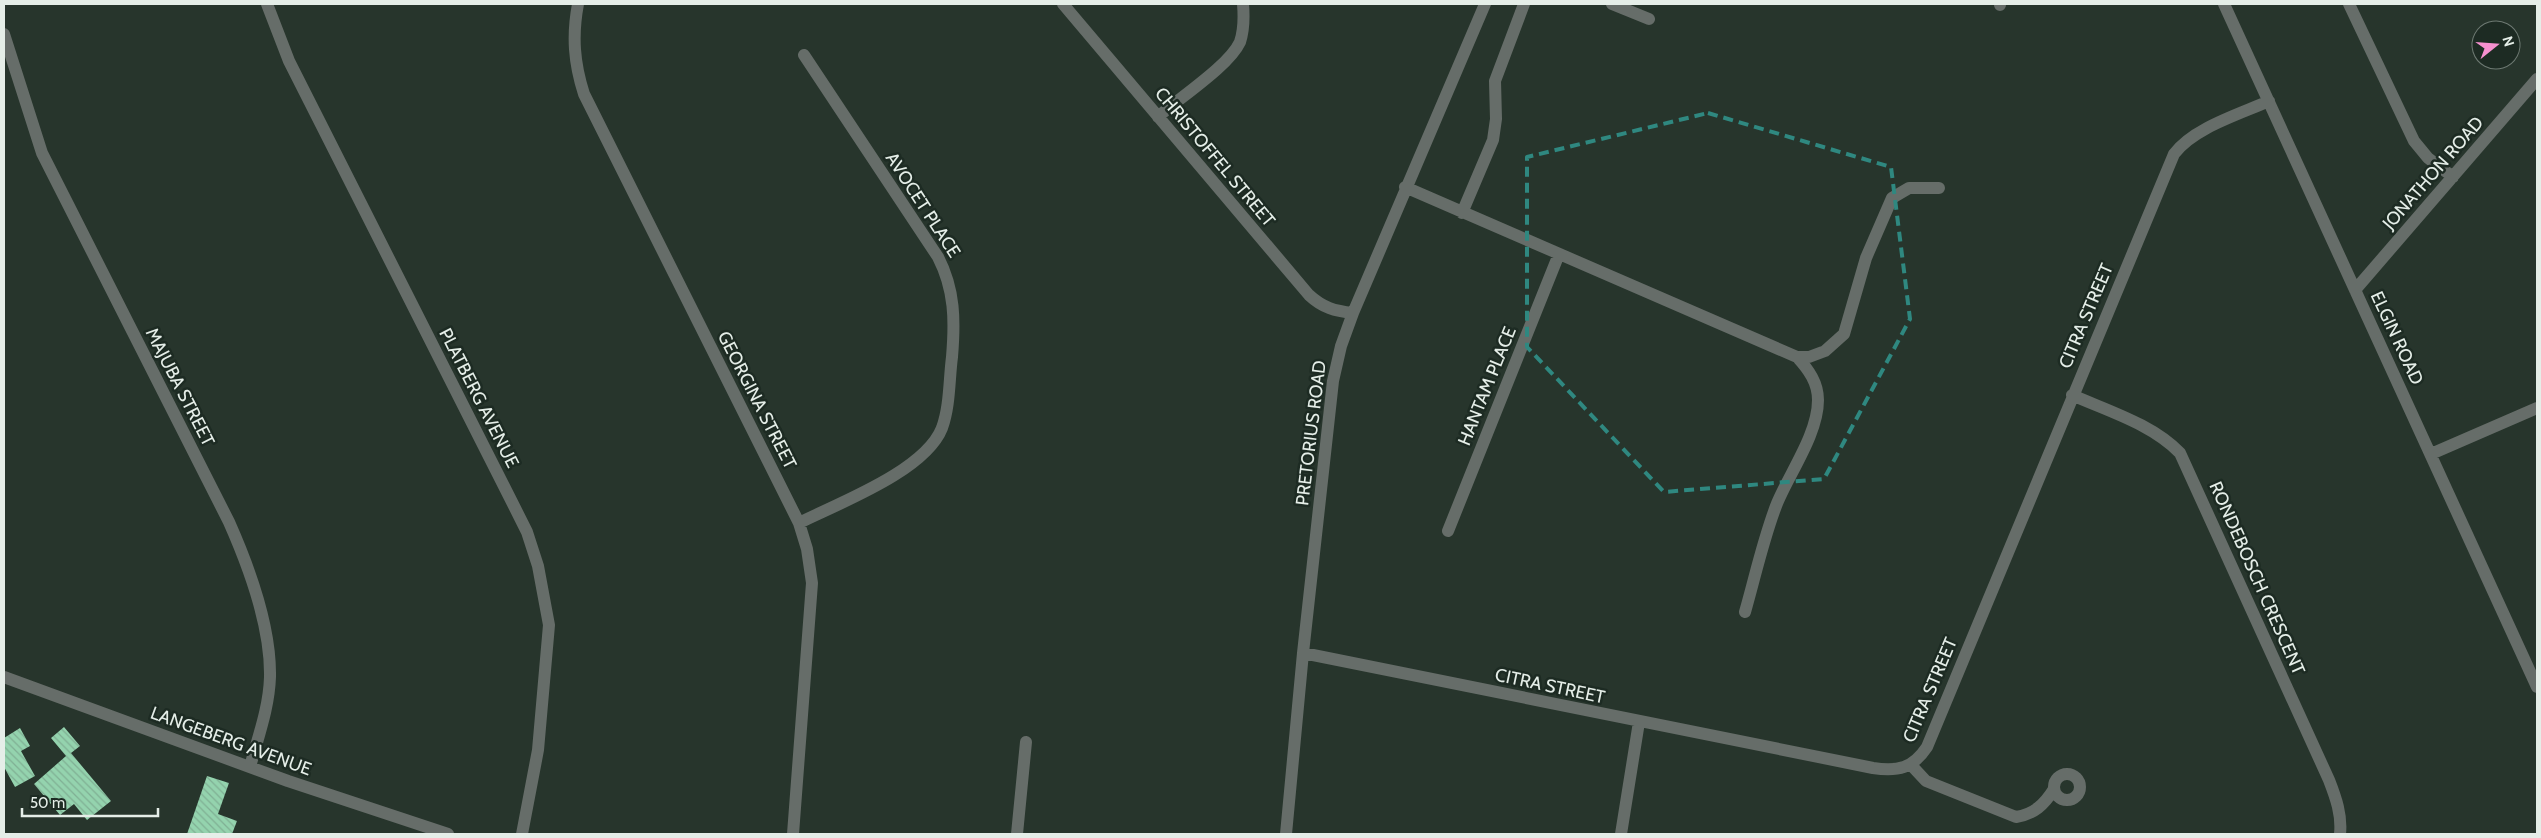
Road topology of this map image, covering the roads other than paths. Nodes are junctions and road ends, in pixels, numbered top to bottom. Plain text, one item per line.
1 (267, 4) edge
2 (578, 4) edge
3 (1063, 4) edge
4 (1243, 4) edge
5 (1485, 4) edge
6 (1524, 4) edge
7 (1612, 4) edge
8 (2224, 4) edge
9 (2349, 4) edge
10 (1648, 19) dead end
11 (4, 34) edge
12 (804, 55) dead end
13 (2537, 80) edge
14 (2269, 101) junction
15 (1158, 116) junction
16 (2453, 177) junction
17 (1405, 187) junction
18 (1939, 188) dead end
19 (1462, 213) junction
20 (1559, 254) junction
21 (2355, 290) junction
22 (1353, 313) junction
23 (1797, 357) junction
24 (2072, 396) junction
25 (2537, 408) edge
26 (2431, 454) junction
27 (799, 523) junction
28 (1448, 531) dead end
29 (1745, 612) dead end
30 (1303, 653) junction
31 (4, 677) edge
32 (2537, 687) edge
33 (1639, 722) junction
34 (1026, 742) dead end
35 (1911, 765) junction
36 (250, 767) junction
37 (2054, 790) dead end
38 (448, 834) edge
39 (522, 834) edge
40 (793, 834) edge
41 (1018, 834) edge
42 (1286, 834) edge
43 (1621, 834) edge
44 (2340, 834) edge

1 - 39 street, PLATBERG AVENUE
2 - 27 street, GEORGINA STREET
3 - 15 street, CHRISTOFFEL STREET
4 - 15 street
5 - 17 street, PRETORIUS ROAD
6 - 19 street
7 - 10 street
8 - 14 street, ELGIN ROAD
9 - 16 street
11 - 36 street, MAJUBA STREET
12 - 27 street, AVOCET PLACE
13 - 16 street, JONATHON ROAD
14 - 21 street, ELGIN ROAD
14 - 24 street, CITRA STREET
15 - 22 street, CHRISTOFFEL STREET
16 - 21 street, JONATHON ROAD
17 - 19 street
17 - 22 street, PRETORIUS ROAD
18 - 23 street
19 - 20 street
20 - 23 street
20 - 28 street, HANTAM PLACE
21 - 26 street, ELGIN ROAD
22 - 30 street, PRETORIUS ROAD
23 - 29 street
24 - 35 street, CITRA STREET
24 - 44 street, RONDEBOSCH CRESCENT
25 - 26 street
26 - 32 street, ELGIN ROAD
27 - 40 street, GEORGINA STREET
30 - 33 street, CITRA STREET
30 - 42 street, PRETORIUS ROAD
31 - 36 street, LANGEBERG AVENUE
33 - 35 street, CITRA STREET
33 - 43 street
34 - 41 street
35 - 37 street
36 - 38 street, LANGEBERG AVENUE

